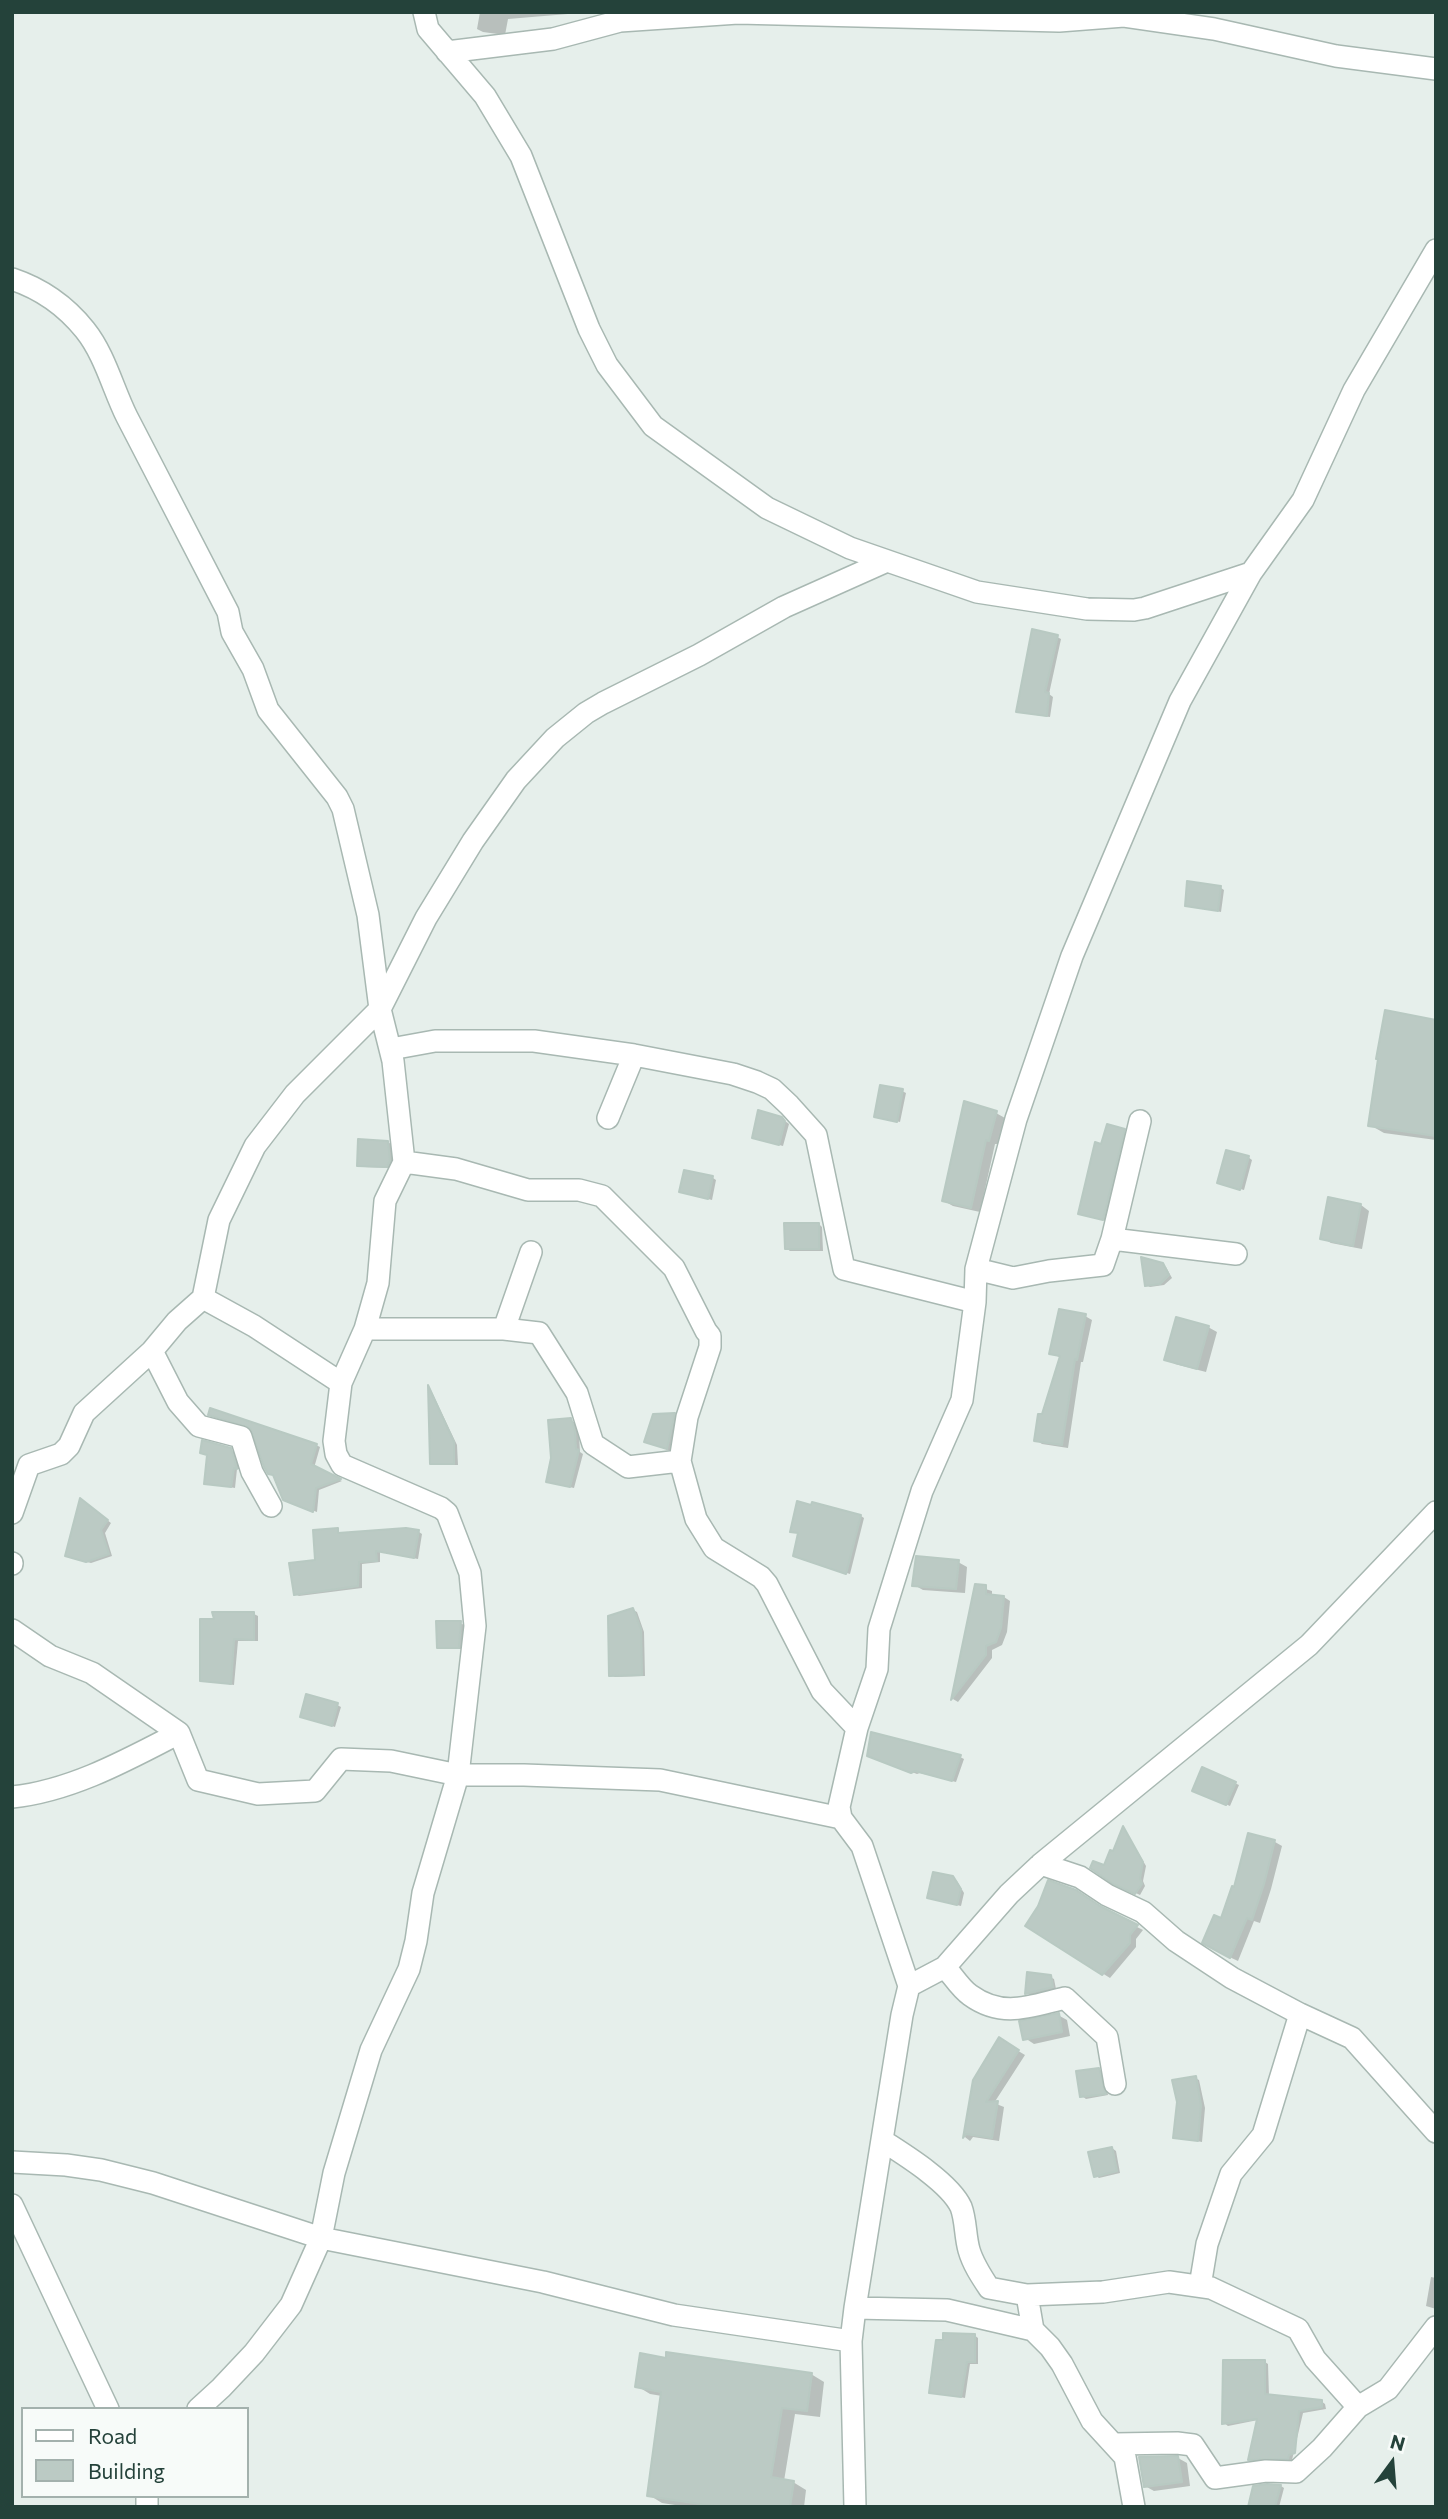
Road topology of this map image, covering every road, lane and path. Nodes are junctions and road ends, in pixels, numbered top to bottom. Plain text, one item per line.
1 (424, 12) edge
2 (447, 52) junction
3 (1436, 69) edge
4 (1436, 250) edge
5 (12, 279) edge
6 (887, 561) junction
7 (1251, 573) junction
8 (380, 1009) junction
9 (391, 1049) junction
10 (634, 1055) junction
11 (608, 1118) dead end
12 (1140, 1121) dead end
13 (404, 1162) junction
14 (1112, 1238) junction
15 (531, 1252) dead end
16 (1236, 1254) dead end
17 (976, 1269) junction
18 (203, 1298) junction
19 (975, 1302) junction
20 (366, 1329) junction
21 (504, 1329) junction
22 (152, 1351) junction
23 (341, 1383) junction
24 (680, 1461) junction
25 (271, 1506) dead end
26 (1436, 1512) edge
27 (12, 1513) edge
28 (12, 1630) edge
29 (857, 1728) junction
30 (179, 1733) junction
31 (458, 1775) junction
32 (12, 1797) edge
33 (841, 1818) junction
34 (1041, 1864) junction
35 (945, 1967) junction
36 (909, 1986) junction
37 (1300, 2014) junction
38 (1115, 2084) dead end
39 (1436, 2132) edge
40 (883, 2141) junction
41 (12, 2162) edge
42 (12, 2205) edge
43 (321, 2238) junction
44 (1200, 2286) junction
45 (1027, 2295) junction
46 (855, 2308) junction
47 (1436, 2327) edge
48 (1033, 2330) junction
49 (851, 2341) junction
50 (106, 2407) edge
51 (200, 2407) edge
52 (1358, 2407) junction
53 (1115, 2444) junction
54 (855, 2507) edge
55 (1134, 2507) edge

1 - 2 street
2 - 3 street
2 - 6 street
4 - 7 street
5 - 8 street
6 - 7 street
6 - 8 street
7 - 17 street
8 - 9 street
8 - 18 street
9 - 10 street
9 - 13 street
10 - 11 street
10 - 19 street
12 - 14 street
13 - 20 street
13 - 24 street
14 - 16 street
14 - 17 street
15 - 21 street
17 - 19 street
18 - 22 street
18 - 23 street
19 - 29 street
20 - 21 street
20 - 23 street
21 - 24 street
22 - 25 street
22 - 27 street
23 - 31 street
24 - 29 street
26 - 34 street
28 - 30 street
29 - 33 street
30 - 31 street
30 - 32 street
31 - 33 street
31 - 43 street
33 - 36 street
34 - 35 street
34 - 37 street
35 - 36 street
35 - 38 street
36 - 40 street
37 - 39 street
37 - 44 street
40 - 45 street
40 - 46 street
41 - 43 street
42 - 50 street
43 - 49 street
43 - 51 street
44 - 45 street
44 - 52 street
45 - 48 street
46 - 48 street
46 - 49 street
47 - 52 street
48 - 53 street
49 - 54 street
52 - 53 street
53 - 55 street

